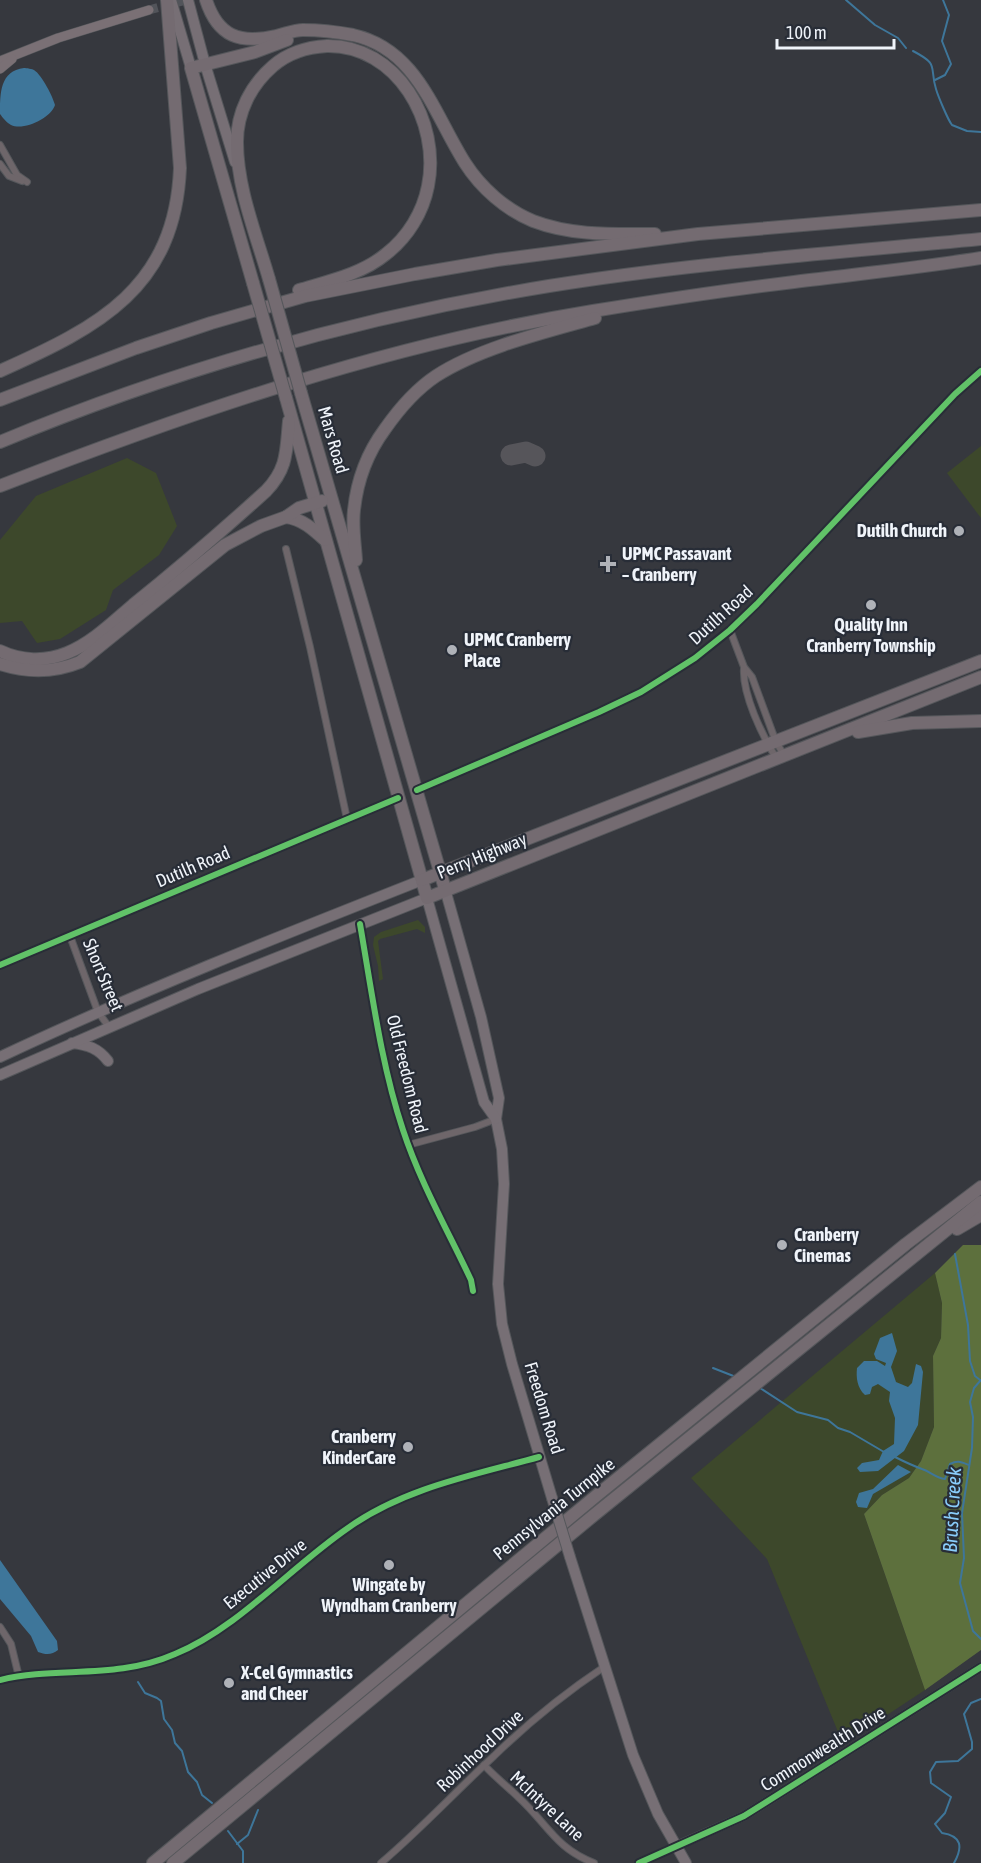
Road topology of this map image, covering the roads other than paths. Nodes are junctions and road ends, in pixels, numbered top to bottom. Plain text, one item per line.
1 (169, 0) edge
2 (188, 0) edge
3 (206, 0) edge
4 (149, 10) tunnel mouth
5 (323, 32) junction
6 (27, 49) junction
7 (0, 52) edge
8 (0, 60) edge
9 (205, 64) junction
10 (191, 68) junction
11 (0, 69) edge
12 (0, 145) edge
13 (0, 164) edge
14 (241, 182) junction
15 (981, 210) edge
16 (698, 234) junction
17 (981, 240) edge
18 (981, 259) edge
19 (645, 304) junction
20 (211, 323) junction
21 (0, 371) edge
22 (981, 371) edge
23 (0, 400) edge
24 (289, 411) junction
25 (0, 442) edge
26 (99, 447) junction
27 (0, 486) edge
28 (0, 495) edge
29 (332, 499) junction
30 (315, 503) junction
31 (286, 517) junction
32 (325, 540) junction
33 (286, 549) dead end
34 (356, 578) junction
35 (730, 630) junction
36 (0, 651) edge
37 (981, 661) edge
38 (0, 664) edge
39 (981, 677) edge
40 (981, 721) edge
41 (822, 740) junction
42 (772, 744) junction
43 (780, 757) junction
44 (417, 790) junction
45 (398, 798) junction
46 (347, 819) junction
47 (440, 872) junction
48 (422, 880) junction
49 (445, 889) junction
50 (427, 898) junction
51 (360, 924) junction
52 (70, 936) junction
53 (0, 965) edge
54 (98, 1012) junction
55 (105, 1029) junction
56 (72, 1043) junction
57 (0, 1057) edge
58 (108, 1061) dead end
59 (0, 1075) edge
60 (496, 1119) junction
61 (408, 1145) junction
62 (981, 1187) edge
63 (981, 1202) edge
64 (981, 1215) edge
65 (918, 1253) junction
66 (473, 1291) dead end
67 (539, 1457) junction
68 (0, 1627) edge
69 (604, 1667) junction
70 (981, 1667) edge
71 (18, 1677) junction
72 (0, 1680) edge
73 (484, 1765) junction
74 (676, 1846) junction
75 (153, 1863) edge
76 (173, 1863) edge
77 (381, 1863) edge
78 (594, 1863) edge
79 (639, 1863) edge
80 (686, 1863) edge

1 - 10 main road, Mars Road
1 - 21 highway
2 - 9 main road, Mars Road
3 - 5 highway
4 - 6 street
5 - 9 highway
5 - 16 highway
6 - 7 street
6 - 8 street
6 - 11 street
9 - 10 highway
9 - 14 main road, Mars Road
10 - 24 highway, Mars Road, bridge
12 - 13 street
14 - 20 highway
14 - 29 highway, Mars Road, bridge
15 - 16 highway
16 - 20 highway
17 - 25 highway
18 - 19 highway
19 - 26 highway
19 - 34 highway
20 - 23 highway
22 - 35 street, Dutilh Road
24 - 30 highway, Mars Road
24 - 36 highway
26 - 27 highway
26 - 28 highway
29 - 30 highway
29 - 34 highway, Mars Road
30 - 31 highway
30 - 32 highway, Mars Road
31 - 32 highway
31 - 38 highway
32 - 45 highway, Mars Road
33 - 46 street
34 - 44 highway, Mars Road
35 - 42 street
35 - 44 street, Dutilh Road
37 - 42 highway, Perry Highway
39 - 41 highway, Perry Highway
40 - 41 highway
41 - 43 highway, Perry Highway
42 - 43 street
42 - 47 highway, Perry Highway
43 - 49 highway, Perry Highway
44 - 47 highway, Mars Road
45 - 46 street, Dutilh Road
45 - 48 highway, Mars Road
46 - 52 street, Dutilh Road
47 - 48 highway, Perry Highway
47 - 49 highway, Mars Road
48 - 50 highway, Freedom Road
48 - 54 main road, Perry Highway
49 - 50 highway, Perry Highway
49 - 60 main road, Freedom Road
50 - 51 main road, Perry Highway
50 - 60 main road, Freedom Road
51 - 55 main road, Perry Highway
51 - 61 street, Old Freedom Road
52 - 53 street, Dutilh Road
52 - 54 street, Short Street
54 - 55 street, Short Street
54 - 57 main road, Perry Highway
55 - 56 main road, Perry Highway
56 - 58 main road
56 - 59 main road, Perry Highway
60 - 61 street
60 - 67 main road, Freedom Road
61 - 66 street, Old Freedom Road
62 - 75 highway, Pennsylvania Turnpike
63 - 65 highway, Pennsylvania Turnpike
64 - 65 highway
65 - 76 highway, Pennsylvania Turnpike
67 - 69 main road, Freedom Road, bridge
67 - 71 street, Executive Drive
68 - 71 street
69 - 73 street, Robinhood Drive
69 - 74 main road, Freedom Road
70 - 74 street, Commonwealth Drive
71 - 72 street, Executive Drive
73 - 77 street, Robinhood Drive
73 - 78 street, McIntyre Lane
74 - 79 street
74 - 80 main road, Freedom Road

